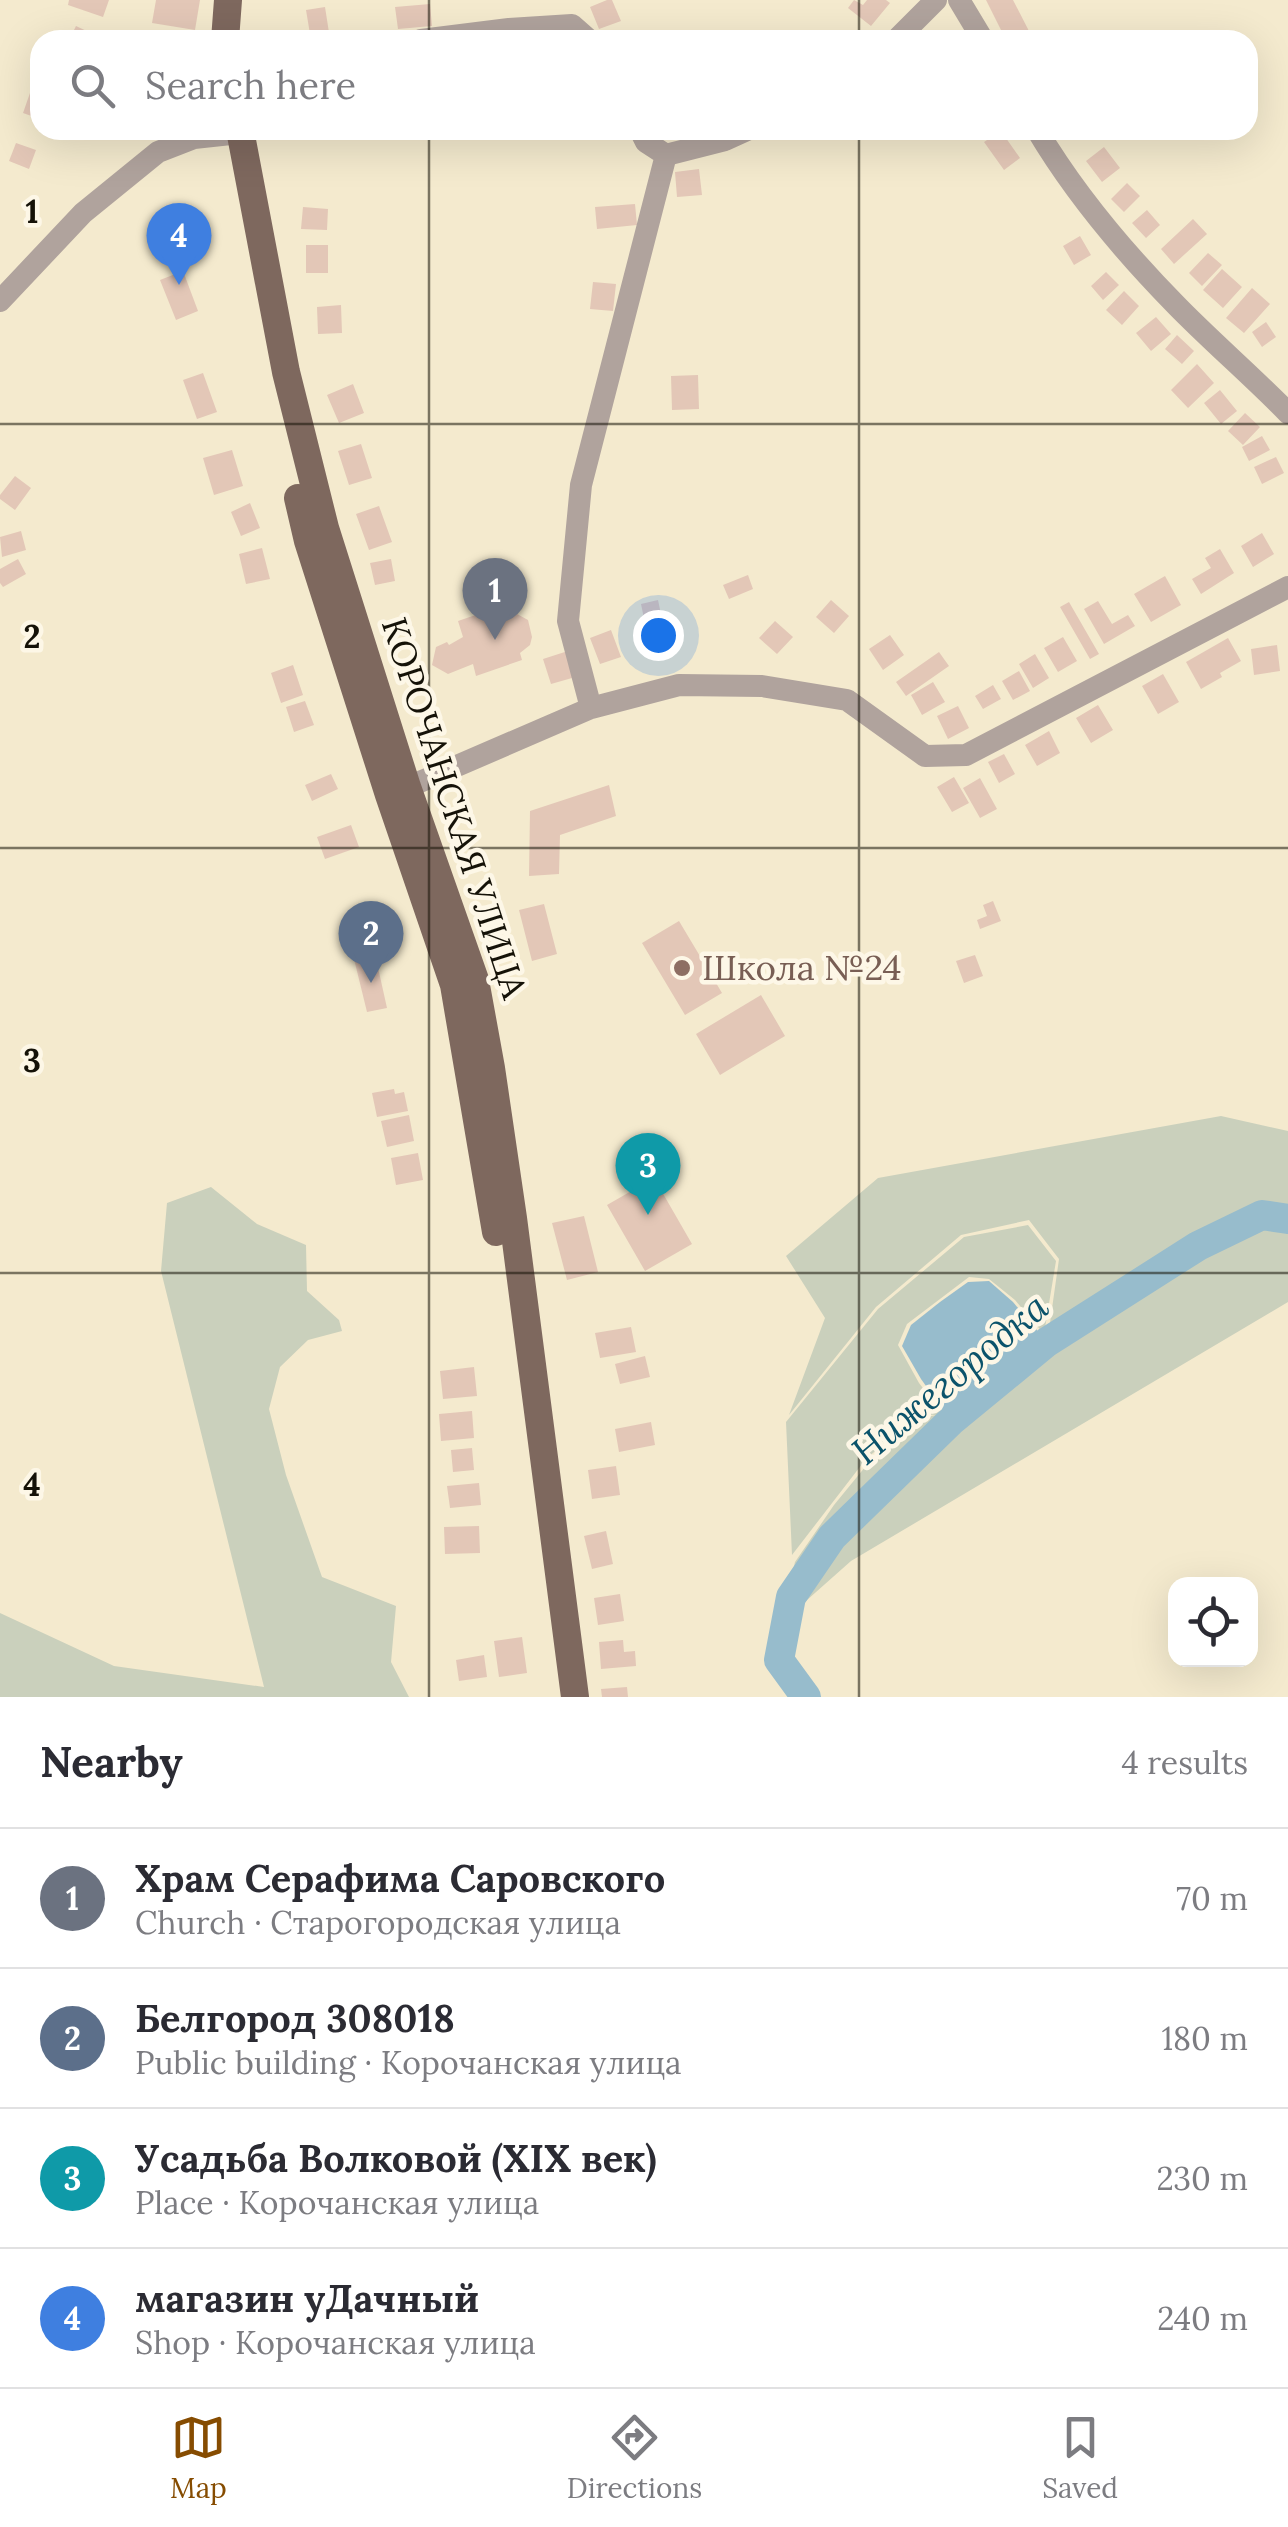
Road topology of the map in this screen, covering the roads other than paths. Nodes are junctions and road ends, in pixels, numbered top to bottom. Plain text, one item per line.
1 (228, 0) edge
2 (248, 0) edge
3 (936, 0) edge
4 (959, 0) edge
5 (226, 30) edge
6 (245, 30) edge
7 (501, 30) edge
8 (578, 30) edge
9 (906, 30) edge
10 (977, 30) edge
11 (189, 140) edge
12 (232, 140) edge
13 (645, 140) edge
14 (725, 140) edge
15 (1043, 140) edge
16 (666, 155) junction
17 (0, 301) edge
18 (1288, 412) edge
19 (1288, 587) edge
20 (591, 708) junction
21 (398, 791) junction
22 (559, 1697) edge
23 (575, 1697) edge

1 - 5 main road
2 - 6 main road
3 - 9 street
4 - 10 street
7 - 8 street
11 - 17 street
12 - 21 main road, КОРОЧАНСКАЯ УЛИЦА
13 - 16 street
14 - 16 street
15 - 18 street
16 - 20 street
19 - 20 street
20 - 21 street
21 - 22 main road, КОРОЧАНСКАЯ УЛИЦА
21 - 23 main road, КОРОЧАНСКАЯ УЛИЦА

